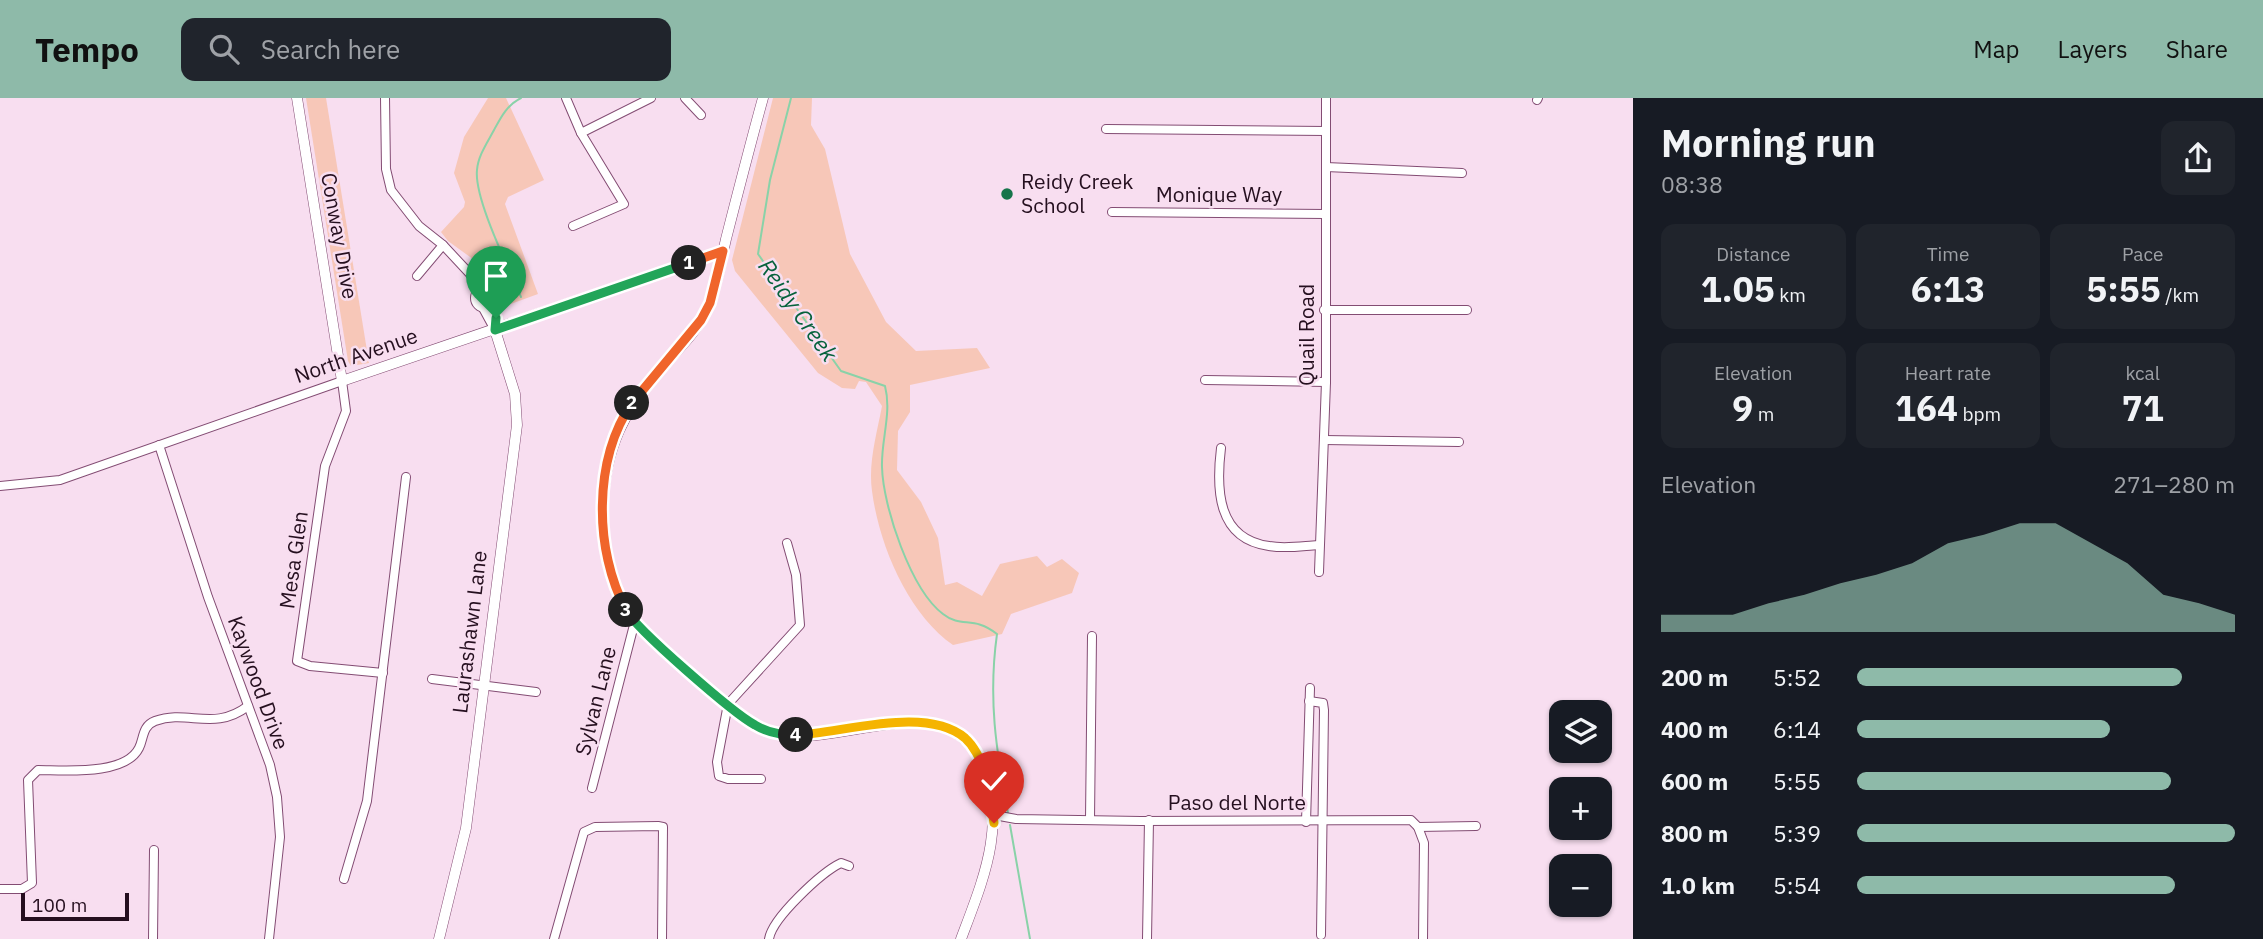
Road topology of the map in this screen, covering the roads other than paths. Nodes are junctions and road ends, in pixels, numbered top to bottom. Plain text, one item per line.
1 (297, 98) edge
2 (384, 98) edge
3 (566, 98) edge
4 (651, 98) edge
5 (685, 98) edge
6 (762, 98) edge
7 (1326, 98) edge
8 (701, 115) dead end
9 (1106, 129) dead end
10 (1326, 131) junction
11 (581, 133) junction
12 (1326, 167) junction
13 (1462, 173) dead end
14 (1112, 212) dead end
15 (1325, 214) junction
16 (573, 226) dead end
17 (443, 245) junction
18 (723, 251) junction
19 (416, 276) dead end
20 (480, 290) junction
21 (492, 304) junction
22 (483, 308) junction
23 (1324, 310) junction
24 (1467, 310) dead end
25 (495, 330) junction
26 (342, 380) junction
27 (1205, 380) dead end
28 (1326, 382) junction
29 (1324, 440) junction
30 (1459, 442) dead end
31 (159, 445) junction
32 (1221, 448) dead end
33 (405, 477) dead end
34 (0, 486) edge
35 (787, 543) dead end
36 (1318, 545) junction
37 (1319, 572) dead end
38 (635, 621) junction
39 (1092, 636) dead end
40 (383, 673) junction
41 (432, 679) dead end
42 (482, 685) junction
43 (1310, 688) dead end
44 (536, 692) dead end
45 (1309, 701) junction
46 (728, 704) junction
47 (248, 706) junction
48 (761, 779) dead end
49 (592, 788) dead end
50 (994, 815) junction
51 (1090, 820) junction
52 (1149, 820) junction
53 (1322, 821) junction
54 (1306, 822) junction
55 (1476, 826) dead end
56 (1418, 827) junction
57 (154, 850) dead end
58 (849, 866) dead end
59 (344, 879) dead end
60 (0, 889) edge
61 (1321, 935) dead end
62 (153, 939) edge
63 (269, 939) edge
64 (439, 939) edge
65 (554, 939) edge
66 (662, 939) edge
67 (769, 939) edge
68 (961, 939) edge
69 (1147, 939) edge
70 (1423, 939) edge

1 - 26 street, Conway Drive
2 - 17 street
3 - 11 street
4 - 11 street
5 - 8 street
6 - 18 street
7 - 10 street, Quail Road
9 - 10 street
10 - 12 street, Quail Road
11 - 16 street
12 - 13 street
12 - 15 street, Quail Road
14 - 15 street, Monique Way
15 - 23 street, Quail Road
17 - 19 street
17 - 20 street
18 - 25 street, North Avenue
18 - 38 street
20 - 21 street
20 - 22 street
21 - 22 street
21 - 25 street
22 - 25 street
23 - 24 street
23 - 28 street, Quail Road
25 - 26 street, North Avenue
25 - 42 street, Laurashawn Lane
26 - 31 street, North Avenue
26 - 40 street, Mesa Glen
27 - 28 street
28 - 29 street, Quail Road
29 - 30 street
29 - 36 street, Quail Road
31 - 34 street, North Avenue
31 - 47 street, Kaywood Drive
32 - 36 street
33 - 40 street
35 - 46 street
36 - 37 street, Quail Road
38 - 46 street
38 - 49 street, Sylvan Lane
39 - 51 street
40 - 59 street
41 - 42 street
42 - 44 street
42 - 64 street, Laurashawn Lane
43 - 45 street
45 - 53 street
45 - 54 street
46 - 48 street
46 - 50 street
47 - 60 street
47 - 63 street, Kaywood Drive
50 - 51 street, Paso del Norte
50 - 68 street
51 - 52 street, Paso del Norte
52 - 54 street, Paso del Norte
52 - 69 street
53 - 54 street, Paso del Norte
53 - 56 street, Paso del Norte
53 - 61 street
55 - 56 street, Paso del Norte
56 - 70 street
57 - 62 street
58 - 67 street
65 - 66 street

